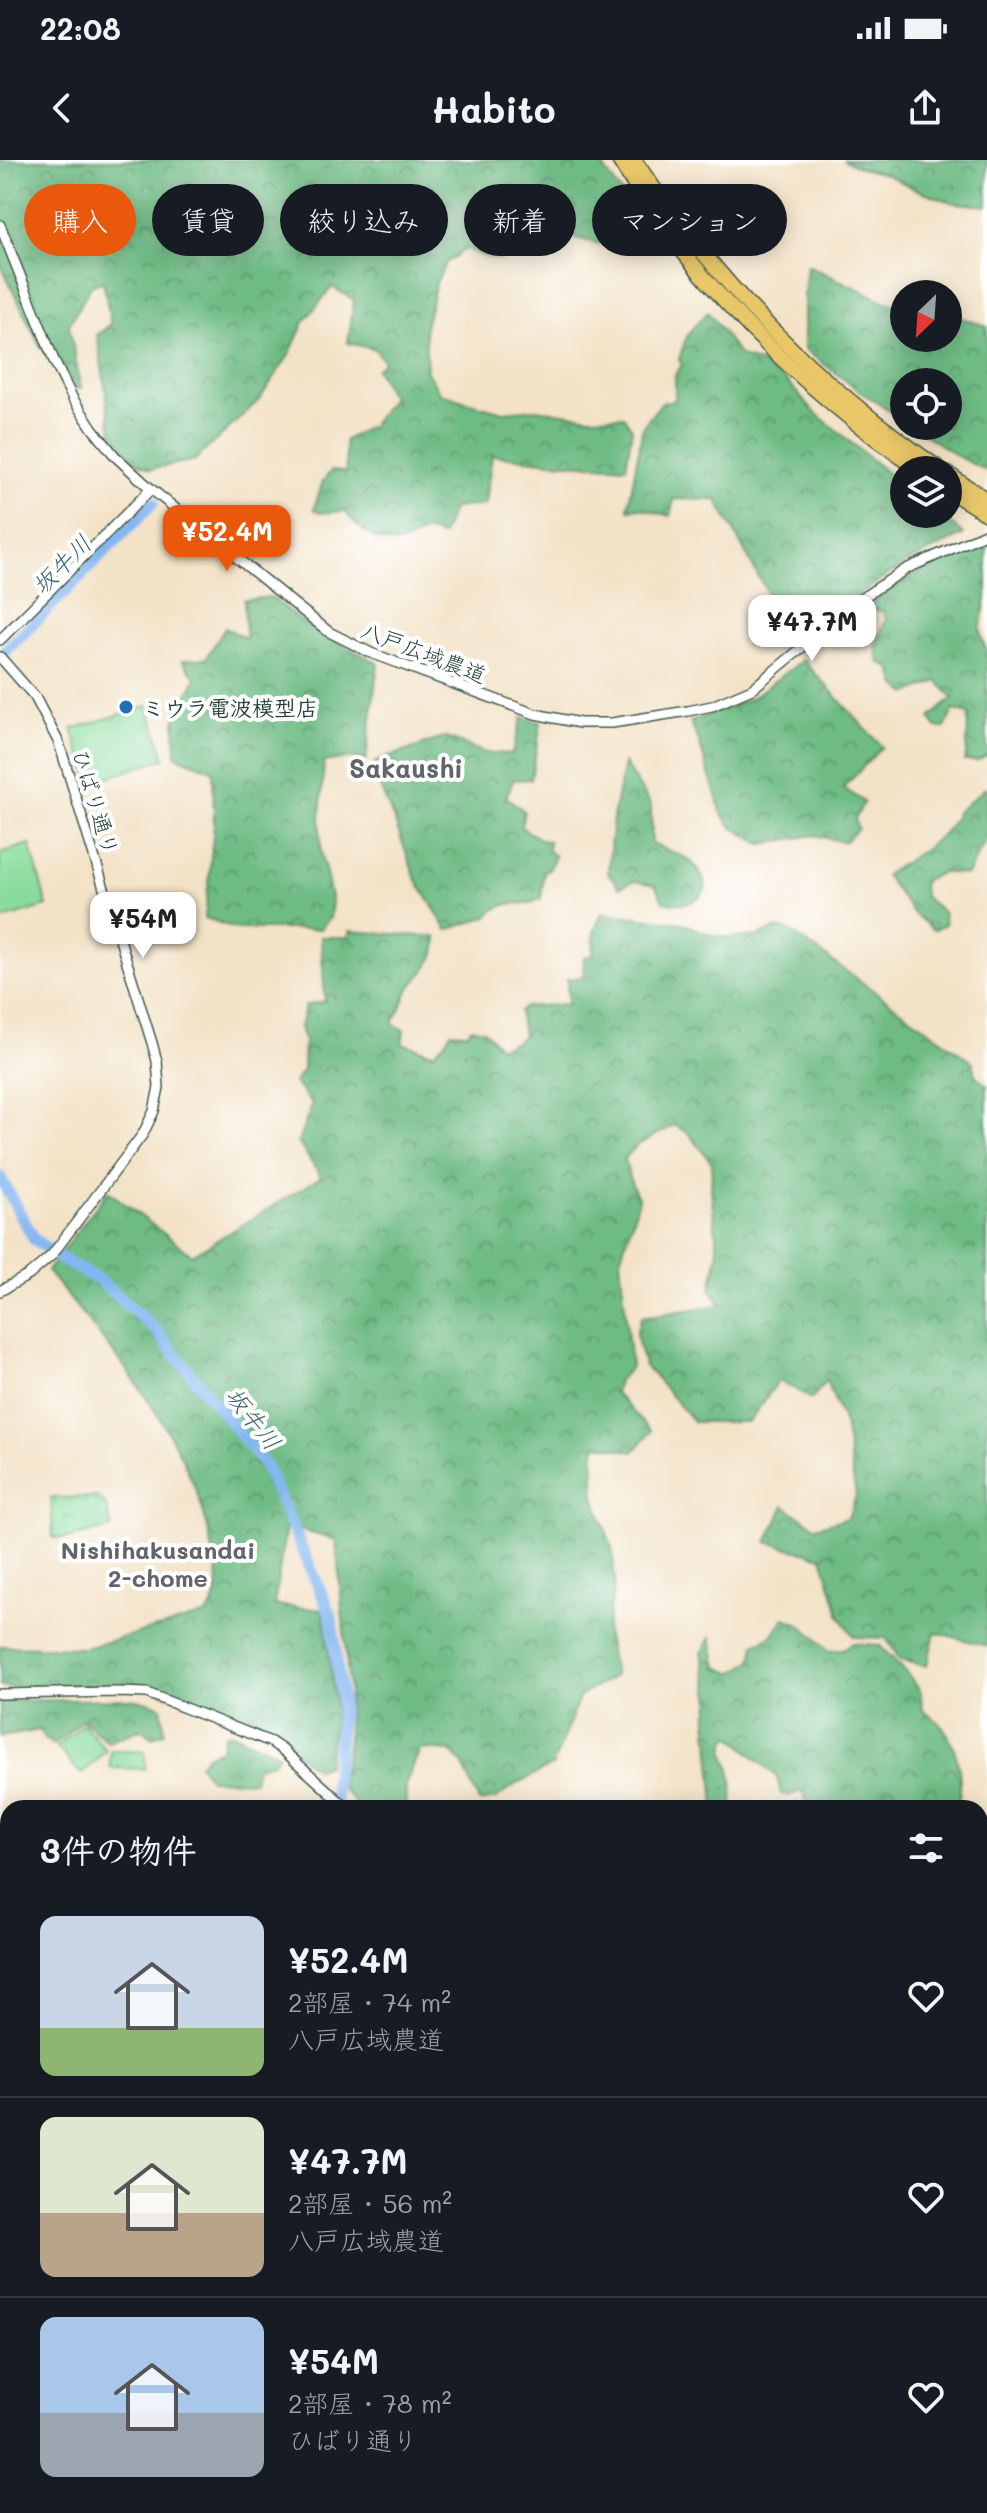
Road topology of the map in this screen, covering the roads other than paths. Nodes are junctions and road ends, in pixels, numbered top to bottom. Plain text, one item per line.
1 (617, 160) edge
2 (636, 160) edge
3 (640, 184) edge
4 (645, 184) edge
5 (0, 225) edge
6 (687, 256) edge
7 (705, 256) edge
8 (901, 456) edge
9 (922, 456) edge
10 (962, 483) edge
11 (151, 489) junction
12 (962, 499) edge
13 (987, 500) edge
14 (987, 514) edge
15 (987, 533) edge
16 (0, 640) edge
17 (3, 660) edge
18 (0, 1291) edge
19 (0, 1694) edge
20 (338, 1800) edge

1 - 3 highway
2 - 4 highway
5 - 11 street, 八戸広域農道
6 - 8 highway
7 - 9 highway
10 - 13 highway
11 - 15 street, 八戸広域農道
11 - 16 street
12 - 14 highway
17 - 18 street, ひばり通り
19 - 20 street

